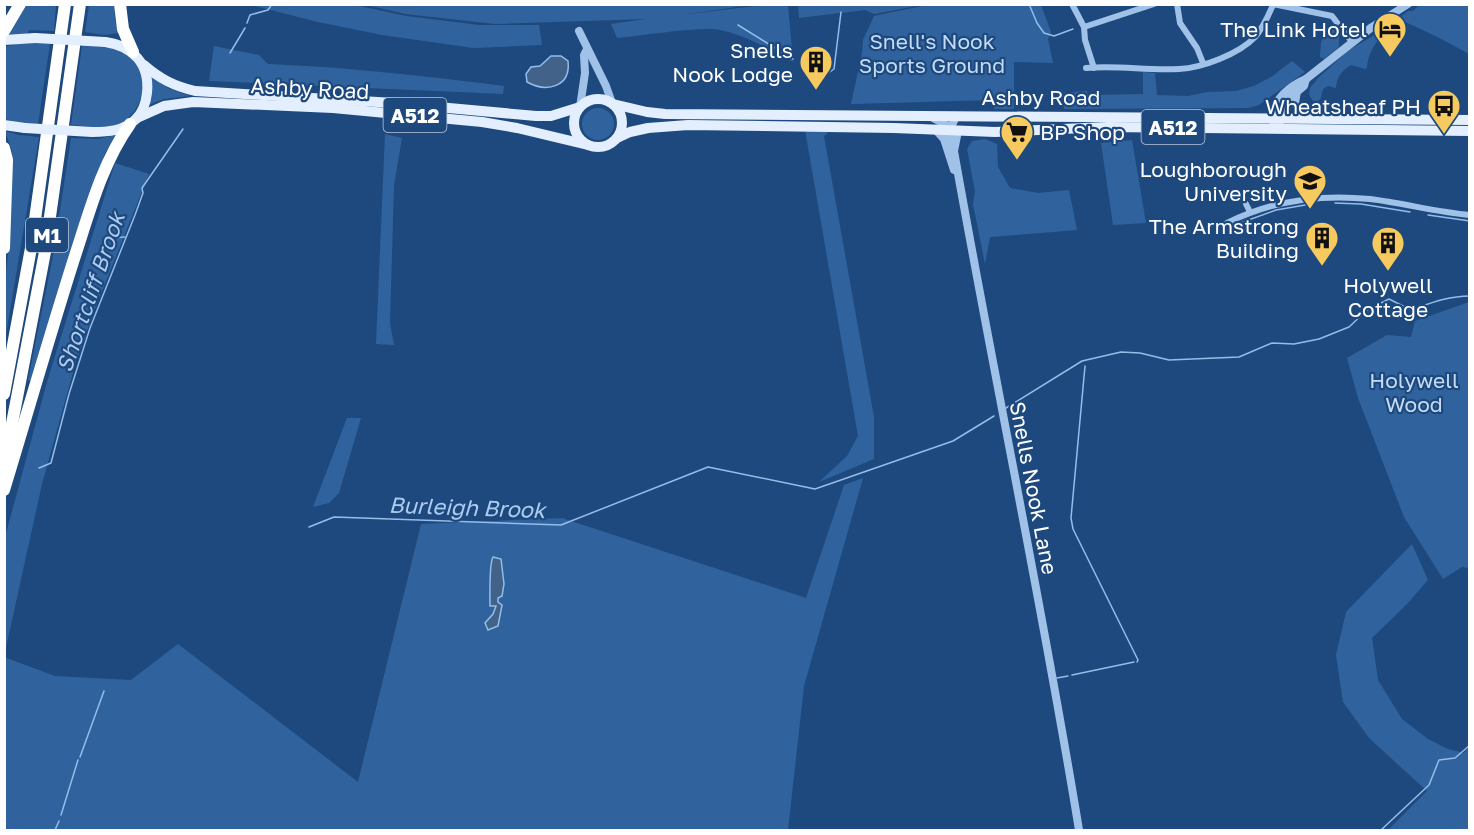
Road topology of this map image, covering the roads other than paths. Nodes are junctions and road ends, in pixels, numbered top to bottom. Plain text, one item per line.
1 (20, 4) edge
2 (65, 4) edge
3 (80, 4) edge
4 (120, 4) edge
5 (1072, 4) edge
6 (1154, 4) edge
7 (1177, 4) edge
8 (1408, 4) edge
9 (1273, 5) edge
10 (1084, 27) junction
11 (4, 31) edge
12 (579, 31) dead end
13 (4, 40) edge
14 (1352, 42) junction
15 (587, 49) junction
16 (133, 52) junction
17 (1203, 63) junction
18 (144, 65) junction
19 (1086, 68) dead end
20 (1094, 68) junction
21 (1306, 79) junction
22 (1297, 91) junction
23 (612, 104) junction
24 (580, 107) junction
25 (1276, 117) junction
26 (1307, 118) junction
27 (1470, 120) edge
28 (134, 121) junction
29 (4, 125) edge
30 (954, 125) junction
31 (935, 129) junction
32 (1277, 130) junction
33 (1470, 131) edge
34 (617, 138) junction
35 (588, 145) junction
36 (4, 148) edge
37 (959, 178) junction
38 (1246, 204) dead end
39 (1250, 212) junction
40 (1470, 215) edge
41 (1227, 223) dead end
42 (4, 248) edge
43 (4, 394) edge
44 (4, 465) edge
45 (4, 490) edge
46 (1079, 831) edge

1 - 11 highway
2 - 43 highway, M1
3 - 44 highway, M1
4 - 16 highway
5 - 10 street
6 - 10 street
7 - 17 street
8 - 14 street
9 - 14 street
9 - 17 street
10 - 20 street
12 - 15 street
13 - 16 main road, bridge
14 - 21 street
15 - 23 street
15 - 24 street
16 - 18 main road, Ashby Road
17 - 20 street
18 - 24 main road, Ashby Road / A512
18 - 28 main road
19 - 20 street
21 - 22 street
21 - 25 street
22 - 25 street
22 - 26 street
23 - 24 main road
23 - 30 main road, Ashby Road / A512
23 - 34 main road
24 - 35 main road
25 - 26 main road, Ashby Road / A512
25 - 30 main road, Ashby Road / A512
25 - 32 street
26 - 27 main road, Ashby Road / A512
28 - 29 main road, Ashby Road, bridge
28 - 35 main road, Ashby Road / A512
28 - 45 highway
30 - 31 main road, Ashby Road / A512
30 - 32 main road, Ashby Road / A512
30 - 37 street, Snells Nook Lane
31 - 34 main road, Ashby Road / A512
31 - 37 street
32 - 33 main road, Ashby Road / A512
34 - 35 main road
36 - 42 highway
37 - 46 street, Snells Nook Lane
38 - 39 street
39 - 40 street
39 - 41 street

